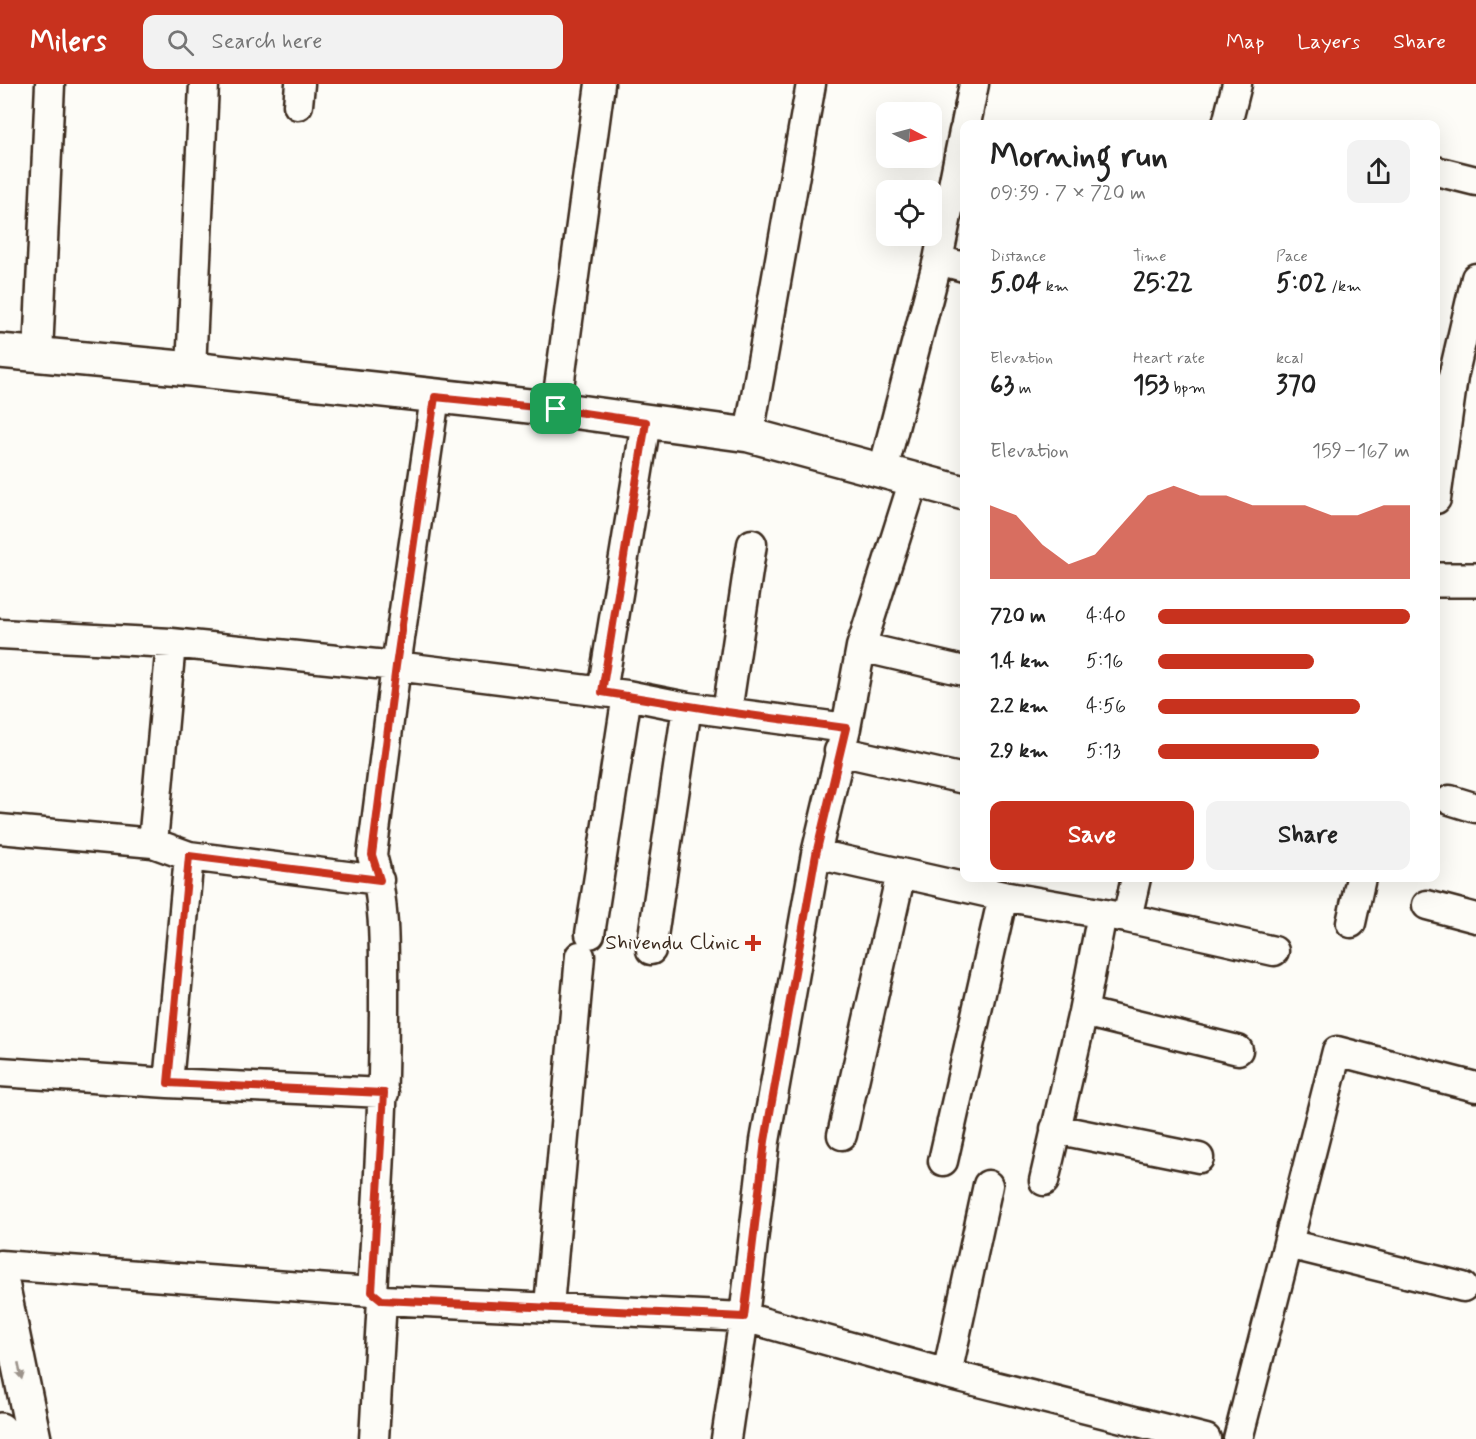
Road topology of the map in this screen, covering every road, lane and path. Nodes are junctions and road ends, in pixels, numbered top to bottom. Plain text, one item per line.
1 (50, 84) edge
2 (204, 84) edge
3 (600, 84) edge
4 (811, 84) edge
5 (974, 84) edge
6 (1237, 84) edge
7 (967, 120) edge
8 (1234, 120) edge
9 (960, 172) edge
10 (1440, 172) edge
11 (1476, 181) edge
12 (951, 264) edge
13 (1476, 278) edge
14 (0, 351) edge
15 (38, 354) junction
16 (191, 369) junction
17 (1444, 375) edge
18 (435, 397) junction
19 (556, 409) junction
20 (646, 422) junction
21 (749, 435) junction
22 (1440, 437) edge
23 (883, 470) junction
24 (914, 480) junction
25 (960, 492) edge
26 (752, 544) dead end
27 (1440, 580) edge
28 (1476, 580) edge
29 (0, 634) edge
30 (171, 643) junction
31 (861, 647) junction
32 (396, 666) junction
33 (960, 670) edge
34 (614, 693) junction
35 (687, 706) junction
36 (727, 712) junction
37 (842, 740) junction
38 (960, 778) edge
39 (0, 829) edge
40 (153, 843) junction
41 (816, 854) junction
42 (189, 856) junction
43 (901, 873) junction
44 (380, 880) junction
45 (1134, 882) edge
46 (1361, 882) edge
47 (1002, 896) junction
48 (1427, 905) dead end
49 (1114, 916) junction
50 (1476, 918) edge
51 (1351, 923) dead end
52 (651, 950) dead end
53 (1274, 951) dead end
54 (1083, 1012) junction
55 (1238, 1050) dead end
56 (0, 1072) edge
57 (168, 1083) junction
58 (1476, 1087) edge
59 (384, 1093) junction
60 (1055, 1129) junction
61 (842, 1136) dead end
62 (1199, 1158) dead end
63 (943, 1161) dead end
64 (1044, 1181) dead end
65 (988, 1185) dead end
66 (1288, 1244) junction
67 (0, 1265) edge
68 (0, 1273) edge
69 (1463, 1287) dead end
70 (377, 1296) junction
71 (549, 1306) junction
72 (744, 1317) junction
73 (947, 1374) junction
74 (0, 1430) edge
75 (2, 1439) edge
76 (34, 1439) edge
77 (374, 1439) edge
78 (726, 1439) edge
79 (1206, 1439) edge
80 (1238, 1439) edge

1 - 15 street
2 - 16 street
3 - 19 street
4 - 21 street
5 - 7 street
6 - 8 street
9 - 12 street
10 - 11 street
12 - 23 street
13 - 17 street
14 - 15 main road
15 - 16 main road
16 - 18 main road
17 - 22 street
18 - 19 main road
18 - 32 street
19 - 20 main road
20 - 21 main road
20 - 34 street
21 - 23 main road
23 - 24 main road
24 - 25 main road
24 - 31 street
26 - 36 street
27 - 28 main road
29 - 30 street
30 - 32 street
30 - 40 street
31 - 33 street
31 - 37 street
32 - 34 street
32 - 44 street
34 - 35 street
34 - 71 street
35 - 36 street
35 - 52 street
36 - 37 street
37 - 38 street
37 - 41 street
39 - 40 street
40 - 42 street
41 - 43 street
41 - 72 street
42 - 44 street
42 - 57 street
43 - 47 street
43 - 61 street
44 - 59 street
45 - 49 street
46 - 51 street
47 - 49 street
47 - 63 street
48 - 50 street
49 - 53 street
49 - 54 street
54 - 55 street
54 - 60 street
56 - 57 street
57 - 59 street
58 - 66 street
59 - 70 street
60 - 62 street
60 - 64 street
65 - 73 street
66 - 69 street
66 - 80 street
67 - 70 street
68 -> 76 main road
70 - 71 street
70 - 77 street
71 - 72 street
72 - 73 street
72 - 78 street
73 - 79 street
74 - 75 main road

